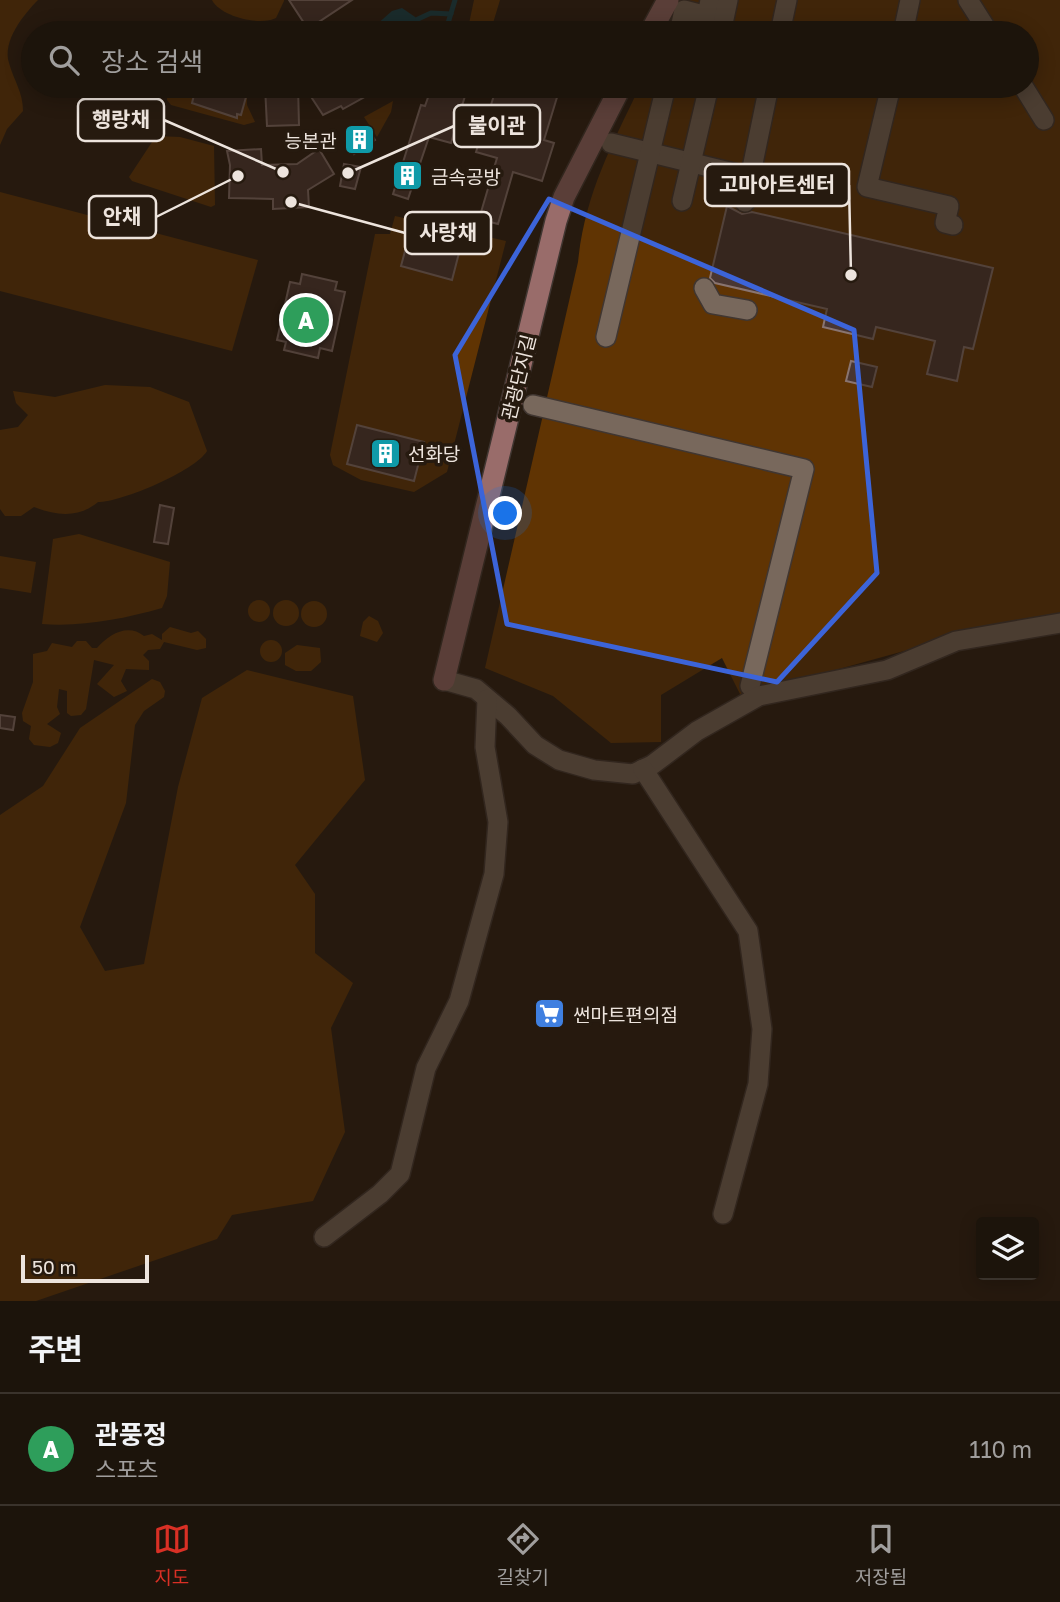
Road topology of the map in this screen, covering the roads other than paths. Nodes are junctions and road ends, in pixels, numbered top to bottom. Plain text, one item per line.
1 (668, 0) edge
2 (710, 0) edge
3 (728, 0) edge
4 (787, 0) edge
5 (910, 0) edge
6 (968, 0) edge
7 (657, 21) edge
8 (682, 21) edge
9 (723, 21) edge
10 (783, 21) edge
11 (906, 21) edge
12 (981, 21) edge
13 (615, 98) edge
14 (663, 98) edge
15 (706, 98) edge
16 (766, 98) edge
17 (888, 98) edge
18 (1030, 98) edge
19 (1044, 120) dead end
20 (611, 143) dead end
21 (650, 152) junction
22 (691, 162) junction
23 (750, 177) junction
24 (682, 201) dead end
25 (745, 202) dead end
26 (953, 225) dead end
27 (705, 288) dead end
28 (747, 310) dead end
29 (606, 337) dead end
30 (533, 405) dead end
31 (1060, 623) edge
32 (444, 680) joint
33 (750, 686) dead end
34 (487, 699) junction
35 (643, 769) junction
36 (723, 1214) dead end
37 (324, 1237) dead end

1 - 7 street
2 - 8 street
3 - 9 street
4 - 10 street
5 - 11 street
6 - 12 street
13 - 32 street, 관광단지길
14 - 21 street
15 - 22 street
16 - 23 street
17 - 26 street
18 - 19 street
20 - 21 street
21 - 22 street
21 - 29 street
22 - 23 street
22 - 24 street
23 - 25 street
27 - 28 street
30 - 33 street
31 - 35 street
32 - 34 street
34 - 35 street
34 - 37 street
35 - 36 street

